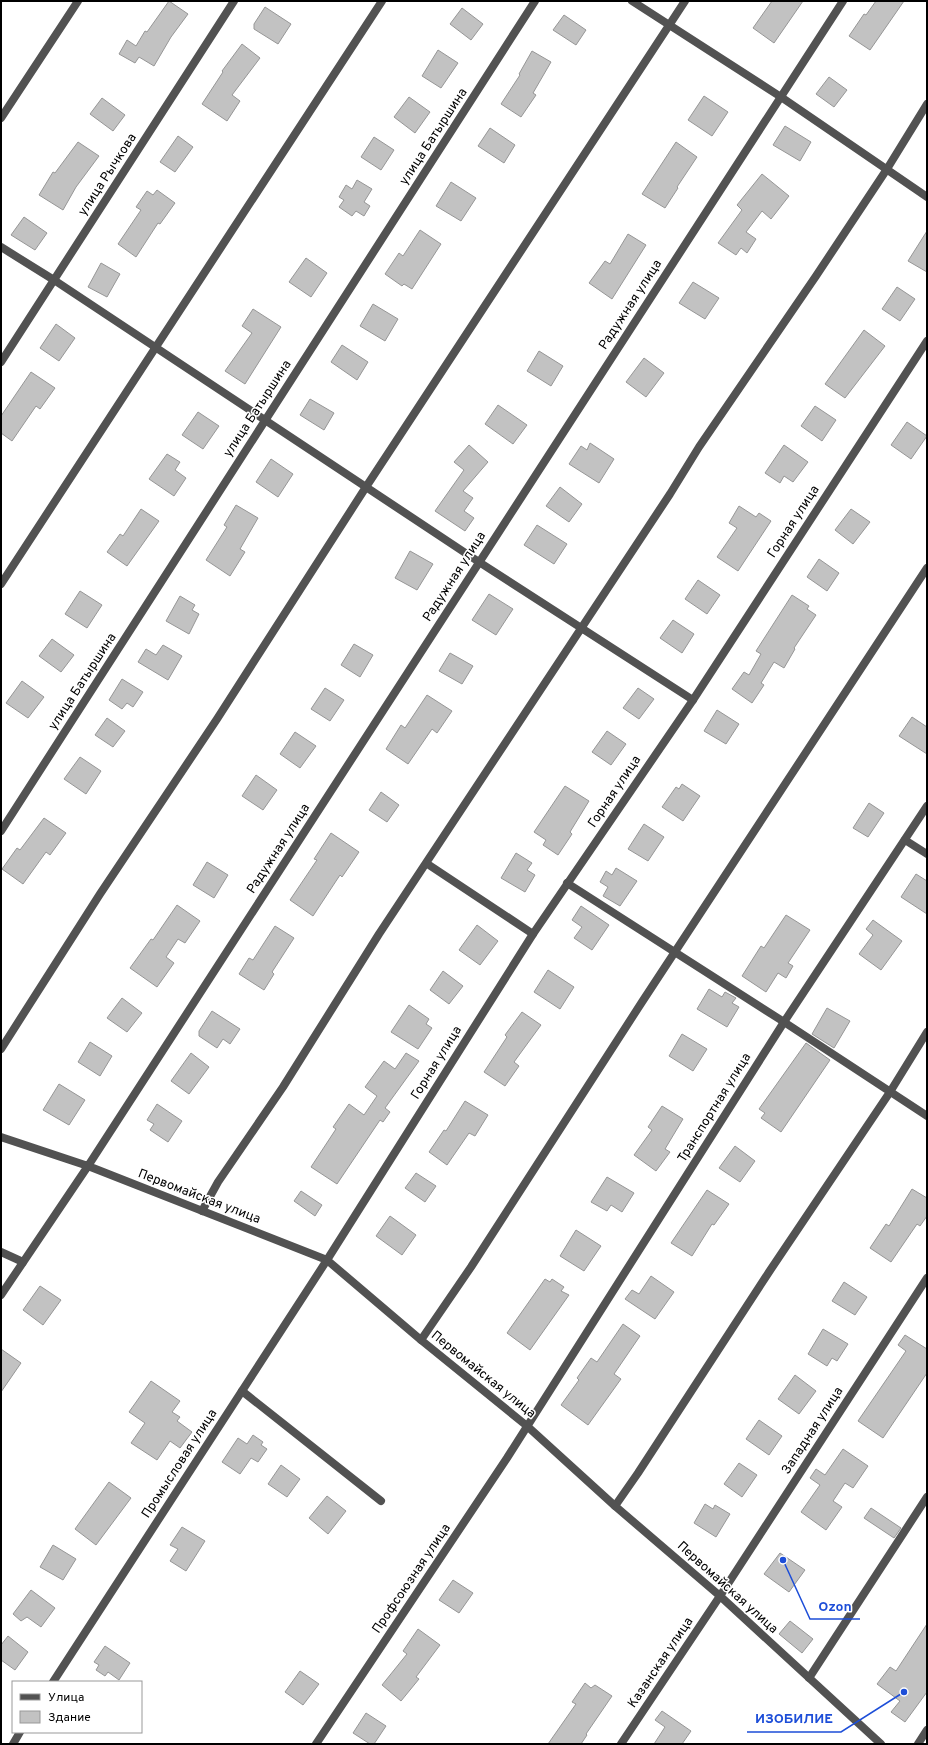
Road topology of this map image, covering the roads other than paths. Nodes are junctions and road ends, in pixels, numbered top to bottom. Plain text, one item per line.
1 (78, 1) edge
2 (234, 1) edge
3 (382, 1) edge
4 (536, 1) edge
5 (632, 1) edge
6 (686, 1) edge
7 (843, 1) edge
8 (670, 26) junction
9 (781, 97) junction
10 (927, 104) edge
11 (1, 118) edge
12 (887, 169) junction
13 (927, 197) edge
14 (1, 247) edge
15 (54, 280) junction
16 (927, 341) edge
17 (156, 348) junction
18 (1, 362) edge
19 (265, 421) junction
20 (366, 487) junction
21 (479, 562) junction
22 (927, 568) edge
23 (1, 584) edge
24 (581, 627) junction
25 (693, 700) junction
26 (927, 806) edge
27 (1, 830) edge
28 (905, 840) junction
29 (927, 854) edge
30 (426, 863) junction
31 (567, 883) junction
32 (533, 934) junction
33 (674, 953) junction
34 (784, 1022) junction
35 (927, 1032) edge
36 (1, 1049) edge
37 (890, 1092) junction
38 (927, 1116) edge
39 (1, 1137) edge
40 (88, 1166) junction
41 (202, 1211) junction
42 (1, 1252) edge
43 (327, 1260) junction
44 (23, 1262) junction
45 (927, 1278) edge
46 (1, 1295) edge
47 (421, 1340) junction
48 (242, 1391) junction
49 (527, 1426) junction
50 (927, 1497) edge
51 (381, 1501) dead end
52 (615, 1506) junction
53 (720, 1596) junction
54 (809, 1678) junction
55 (54, 1681) edge
56 (927, 1730) edge
57 (19, 1733) edge
58 (12, 1744) edge
59 (316, 1744) edge
60 (621, 1744) edge
61 (881, 1744) edge
62 (918, 1744) edge

1 - 11 street
2 - 15 street, улица Рычкова
3 - 17 street
4 - 19 street, улица Батыршина
5 - 8 street
6 - 8 street
7 - 9 street, Радужная улица
8 - 9 street
8 - 20 street
9 - 12 street
9 - 21 street, Радужная улица
10 - 12 street
12 - 13 street
12 - 24 street
14 - 15 street
15 - 17 street
15 - 18 street, улица Рычкова
16 - 25 street, Горная улица
17 - 19 street
17 - 23 street
19 - 20 street
19 - 27 street, улица Батыршина
20 - 21 street
20 - 36 street
21 - 24 street
21 - 40 street, Радужная улица
22 - 33 street
24 - 25 street
24 - 30 street
25 - 31 street, Горная улица
26 - 28 street, Транспортная улица
28 - 29 street
28 - 34 street, Транспортная улица
30 - 32 street
30 - 41 street
31 - 32 street, Горная улица
31 - 33 street
32 - 43 street, Горная улица
33 - 34 street
33 - 47 street
34 - 37 street
34 - 49 street, Транспортная улица
35 - 37 street
37 - 38 street
37 - 52 street
39 - 40 street, Первомайская улица
40 - 41 street, Первомайская улица
40 - 44 street, Радужная улица
41 - 43 street, Первомайская улица
42 - 44 street
43 - 47 street, Первомайская улица
43 - 48 street, Промысловая улица
44 - 46 street, Радужная улица
45 - 53 street, Западная улица
47 - 49 street, Первомайская улица
48 - 51 street
48 - 55 street, Промысловая улица
49 - 52 street, Первомайская улица
49 - 59 street, Профсоюзная улица
50 - 54 street
52 - 53 street, Первомайская улица
53 - 54 street, Первомайская улица
53 - 60 street, Казанская улица
54 - 61 street, Первомайская улица
56 - 62 street
57 - 58 street

